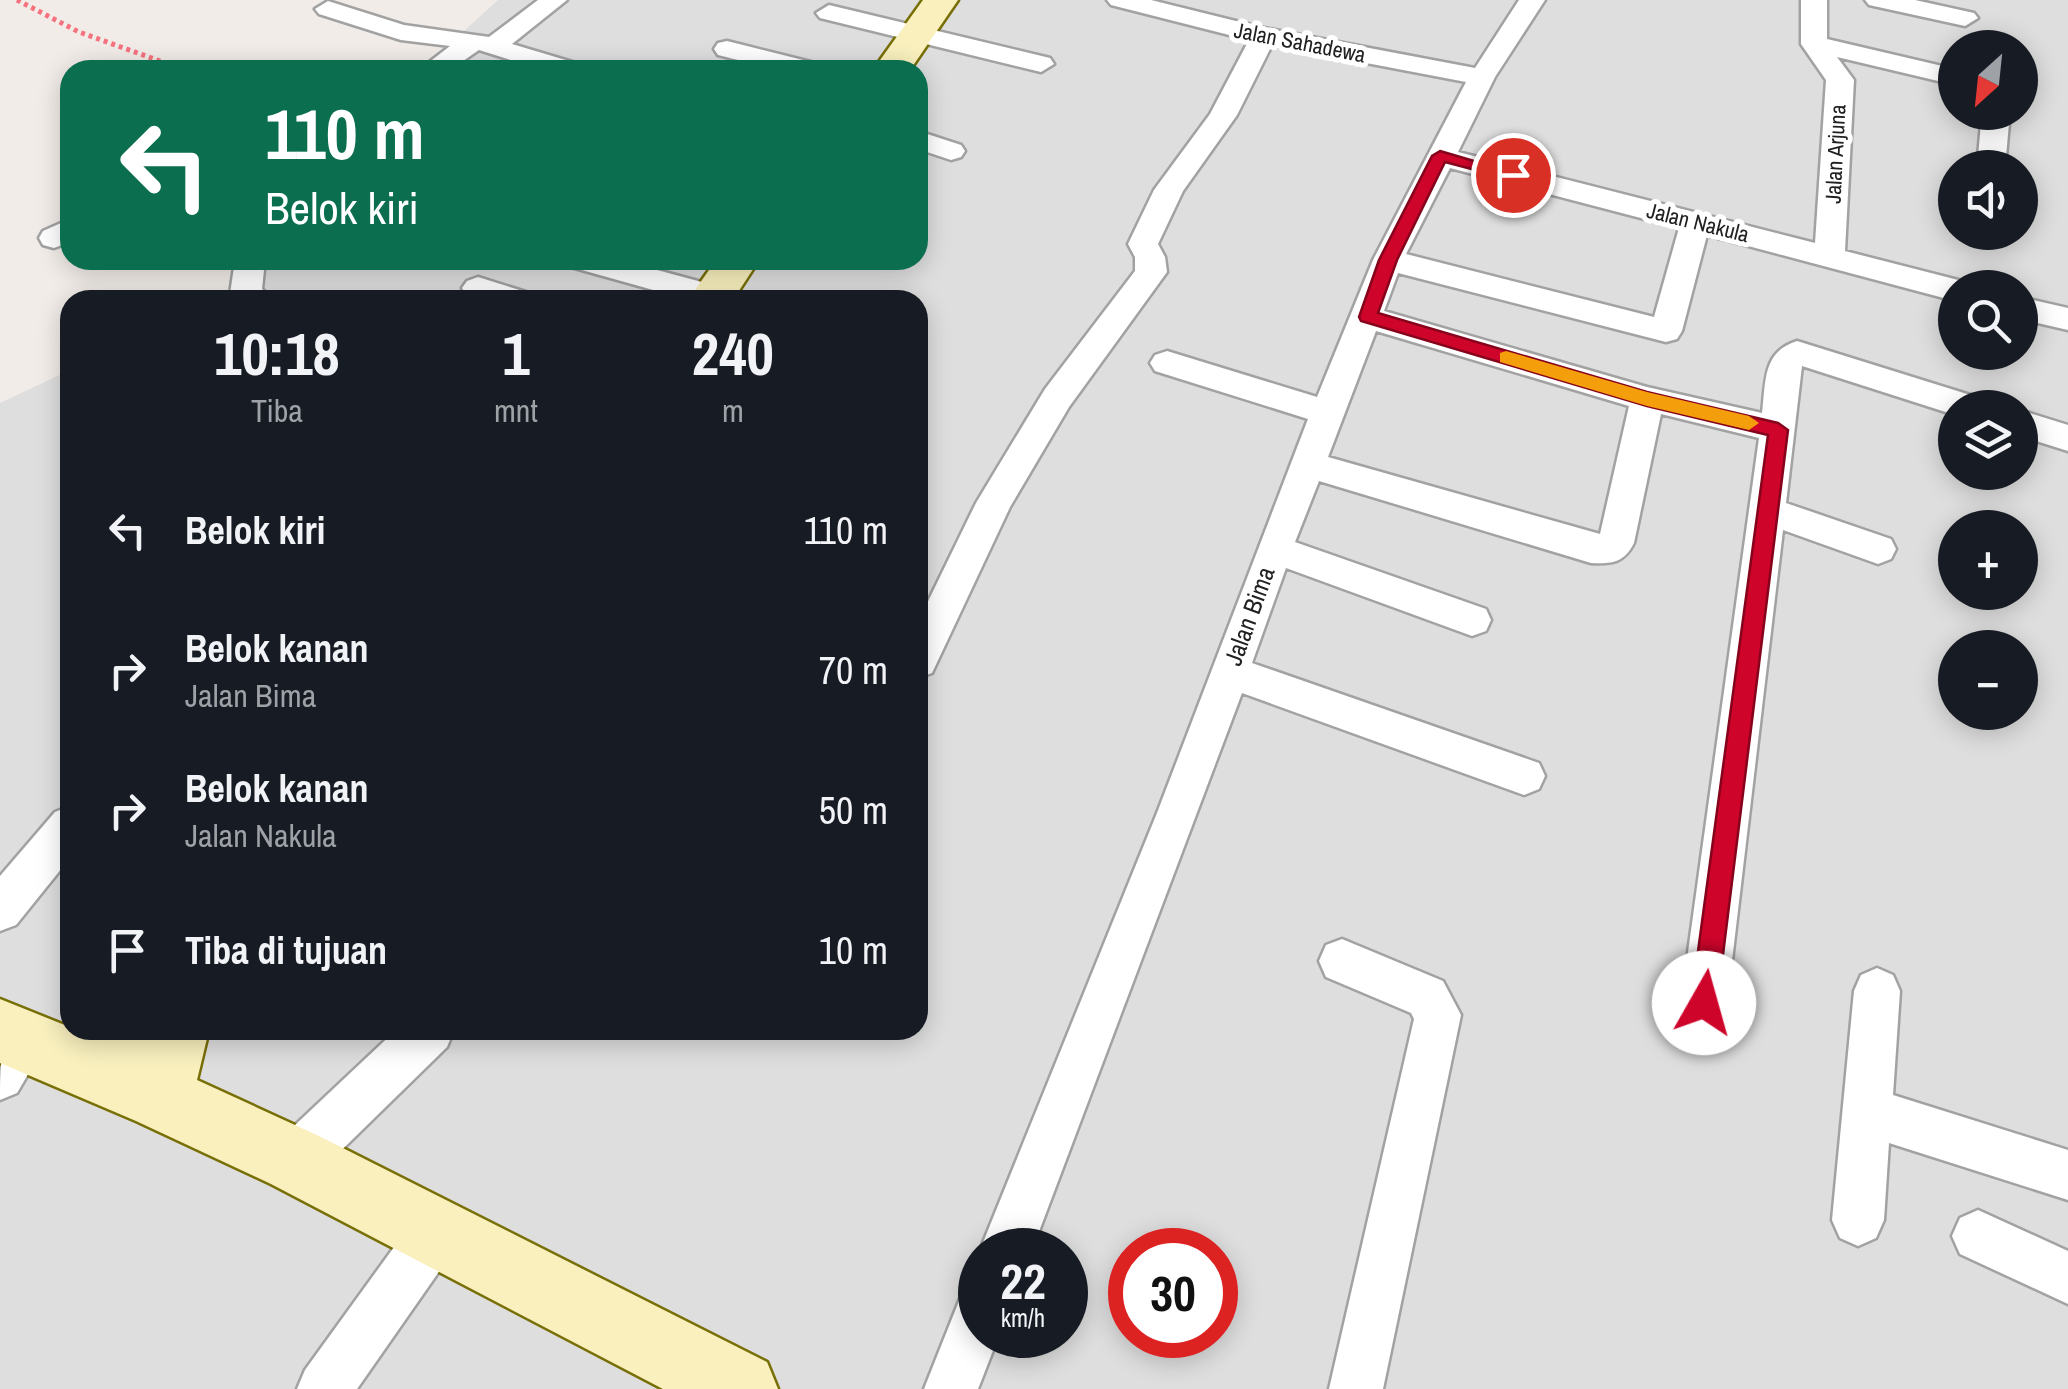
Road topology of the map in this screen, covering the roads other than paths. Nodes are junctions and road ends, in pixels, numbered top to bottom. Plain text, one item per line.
1 (554, 0) edge
2 (941, 0) edge
3 (1120, 0) edge
4 (1532, 0) edge
5 (1814, 0) edge
6 (1878, 0) edge
7 (328, 9) dead end
8 (829, 12) dead end
9 (1965, 18) dead end
10 (920, 34) junction
11 (1264, 36) junction
12 (484, 44) junction
13 (1814, 44) junction
14 (727, 49) dead end
15 (452, 60) edge
16 (537, 60) edge
17 (770, 60) edge
18 (899, 60) edge
19 (1041, 64) dead end
20 (1938, 74) edge
21 (1482, 76) junction
22 (928, 144) edge
23 (952, 152) dead end
24 (1440, 156) junction
25 (1696, 221) junction
26 (1829, 256) junction
27 (1388, 260) junction
28 (616, 270) edge
29 (1938, 285) edge
30 (478, 288) dead end
31 (484, 290) edge
32 (684, 290) edge
33 (2038, 312) edge
34 (1368, 317) junction
35 (2068, 319) edge
36 (1167, 363) dead end
37 (1938, 398) edge
38 (1647, 399) junction
39 (1326, 412) junction
40 (2038, 429) edge
41 (1778, 430) junction
42 (2068, 438) edge
43 (1306, 464) junction
44 (1765, 510) junction
45 (1274, 549) junction
46 (1878, 549) dead end
47 (1472, 620) dead end
48 (928, 640) edge
49 (1229, 672) junction
50 (1524, 776) dead end
51 (60, 838) edge
52 (0, 910) edge
53 (1342, 961) dead end
54 (1877, 992) dead end
55 (1704, 1003) dead end
56 (174, 1040) edge
57 (420, 1040) edge
58 (8, 1050) edge
59 (110, 1050) edge
60 (160, 1097) junction
61 (1868, 1112) junction
62 (296, 1160) junction
63 (2068, 1175) edge
64 (1858, 1220) dead end
65 (1015, 1228) edge
66 (436, 1232) junction
67 (1978, 1236) dead end
68 (2068, 1278) edge
69 (963, 1358) edge
70 (324, 1389) edge
71 (740, 1389) edge
72 (951, 1389) edge
73 (1356, 1389) edge

1 - 12 street
2 - 10 street
3 - 11 street, Jalan Sahadewa
4 - 21 street, Jalan Bima
5 - 13 street
6 - 9 street
7 - 12 street
8 - 10 street
10 - 18 street
10 - 19 street
11 - 21 street, Jalan Sahadewa
11 - 48 street
12 - 15 street
12 - 16 street
13 - 20 street
13 - 26 street, Jalan Arjuna
14 - 17 street
21 - 24 street, Jalan Bima
22 - 23 street
24 - 25 street, Jalan Nakula
24 - 27 street, Jalan Bima
25 - 26 street, Jalan Nakula
25 - 27 street
26 - 29 street, Jalan Nakula
27 - 34 street, Jalan Bima
28 - 32 street
30 - 31 street
33 - 35 street
34 - 38 street
34 - 39 street, Jalan Bima
36 - 39 street
37 - 41 street
38 - 41 street
38 - 43 street
39 - 43 street, Jalan Bima
40 - 42 street
41 - 44 street
43 - 45 street, Jalan Bima
44 - 46 street
44 - 55 street
45 - 47 street
45 - 49 street, Jalan Bima
49 - 50 street
49 - 65 street, Jalan Bima
51 - 52 street
53 - 73 street
54 - 61 street
56 - 60 street
57 - 62 street
58 - 59 street
59 - 60 street
60 - 62 street
61 - 63 street
61 - 64 street
62 - 66 street
66 - 70 street
66 - 71 street
67 - 68 street
69 - 72 street

